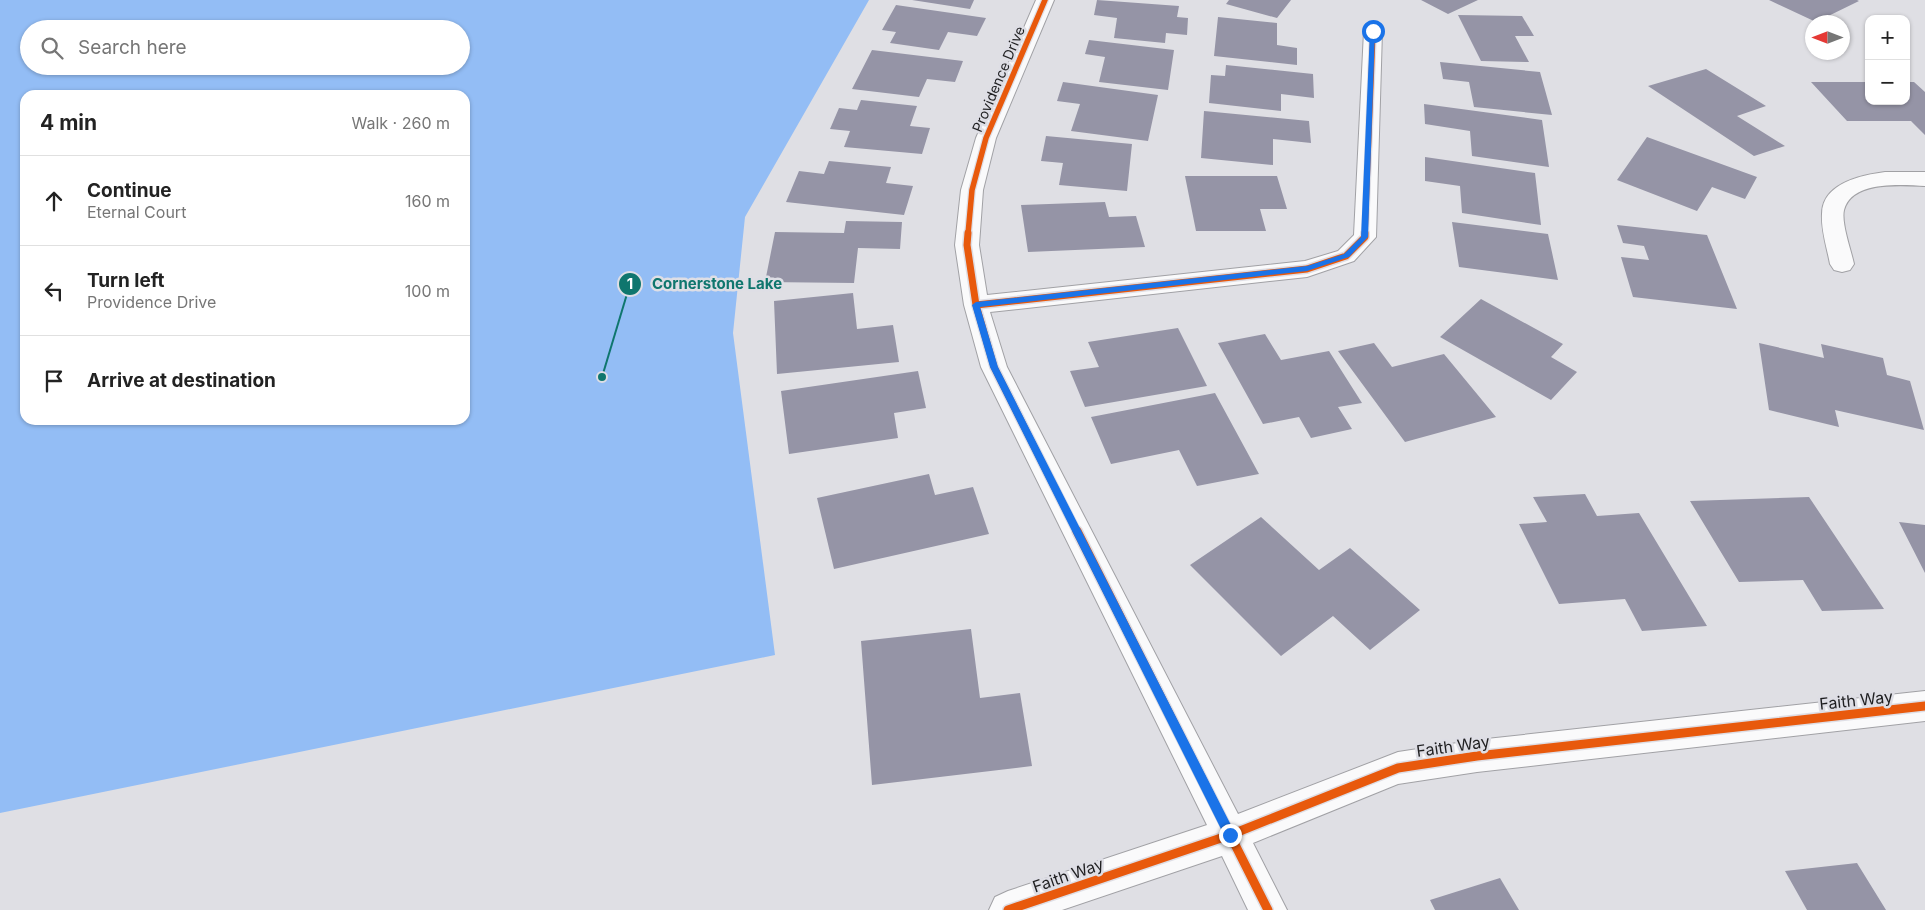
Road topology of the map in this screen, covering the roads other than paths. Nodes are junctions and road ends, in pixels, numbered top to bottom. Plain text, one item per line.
1 (1045, 0) edge
2 (1373, 31) dead end
3 (1925, 179) edge
4 (1842, 264) dead end
5 (976, 305) junction
6 (1925, 706) edge
7 (1230, 835) junction
8 (1008, 910) edge
9 (1268, 910) edge

1 - 5 street, Providence Drive
2 - 5 street
3 - 4 street
5 - 7 street, Providence Drive
6 - 7 street, Faith Way
7 - 8 street, Faith Way
7 - 9 street, Providence Drive

